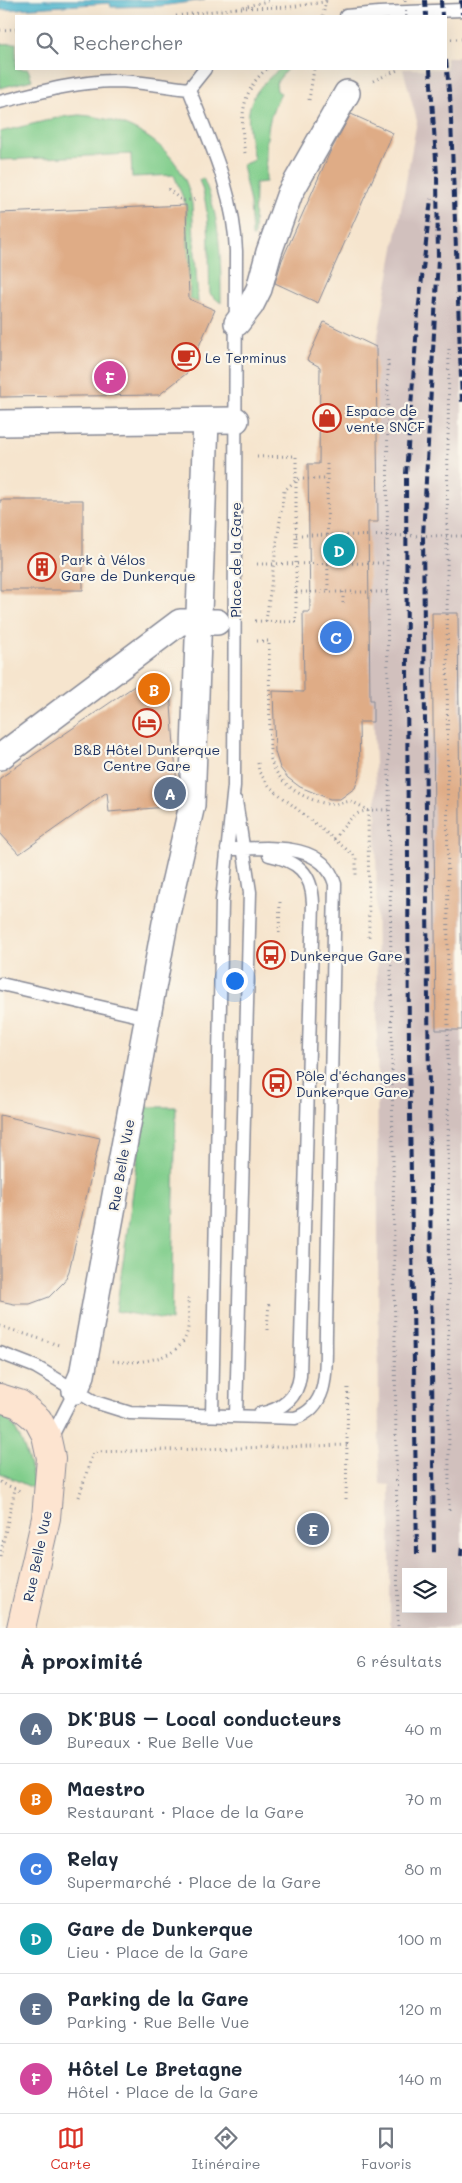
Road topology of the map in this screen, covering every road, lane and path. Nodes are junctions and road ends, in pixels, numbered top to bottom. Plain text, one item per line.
1 (272, 0) edge
2 (326, 0) edge
3 (339, 0) edge
4 (405, 0) edge
5 (236, 8) junction
6 (462, 10) edge
7 (184, 15) edge
8 (324, 15) edge
9 (357, 15) edge
10 (406, 15) edge
11 (15, 29) edge
12 (0, 30) edge
13 (447, 39) edge
14 (462, 39) edge
15 (204, 70) edge
16 (266, 70) edge
17 (314, 70) edge
18 (189, 89) junction
19 (346, 93) dead end
20 (310, 95) dead end
21 (0, 102) edge
22 (245, 154) dead end
23 (168, 188) dead end
24 (198, 199) dead end
25 (237, 322) junction
26 (449, 349) dead end
27 (388, 360) dead end
28 (236, 420) junction
29 (206, 421) junction
30 (0, 423) edge
31 (258, 457) dead end
32 (327, 464) dead end
33 (297, 479) junction
34 (327, 479) junction
35 (296, 535) junction
36 (328, 536) junction
37 (387, 536) junction
38 (447, 536) junction
39 (462, 536) edge
40 (387, 563) junction
41 (257, 564) dead end
42 (274, 564) junction
43 (296, 564) junction
44 (328, 564) junction
45 (296, 592) junction
46 (328, 592) junction
47 (343, 592) junction
48 (387, 592) junction
49 (343, 606) dead end
50 (248, 621) dead end
51 (257, 621) junction
52 (266, 621) junction
53 (208, 622) junction
54 (257, 628) dead end
55 (257, 634) dead end
56 (257, 641) junction
57 (257, 651) dead end
58 (257, 754) dead end
59 (0, 757) edge
60 (234, 786) junction
61 (368, 810) junction
62 (389, 810) junction
63 (334, 839) junction
64 (226, 849) junction
65 (244, 849) junction
66 (356, 857) dead end
67 (280, 902) dead end
68 (279, 933) dead end
69 (369, 938) dead end
70 (0, 985) edge
71 (148, 1018) junction
72 (188, 1298) dead end
73 (269, 1302) dead end
74 (0, 1326) edge
75 (267, 1330) dead end
76 (0, 1353) edge
77 (86, 1354) junction
78 (145, 1361) dead end
79 (75, 1391) junction
80 (0, 1398) edge
81 (212, 1415) junction
82 (236, 1415) junction
83 (48, 1443) junction
84 (347, 1445) dead end
85 (16, 1489) dead end
86 (48, 1505) junction
87 (449, 1510) dead end
88 (0, 1556) edge
89 (20, 1628) edge
90 (398, 1628) edge

1 - 5 path
2 - 8 path, bridge
3 - 5 path
4 - 10 path, bridge
5 - 7 path
6 - 9 lane
11 - 12 path
13 - 14 path
15 - 18 lane
16 - 22 path
17 - 20 path
18 - 21 lane
18 - 25 lane, Place de la Gare
19 - 25 street
23 - 24 path
25 - 28 lane, Place de la Gare
26 - 38 path
27 - 37 path
28 - 29 street
28 - 60 lane, Place de la Gare
29 - 30 street
29 - 53 street
31 - 33 path
32 - 34 path
33 - 34 path
33 - 35 path
33 - 42 path
34 - 36 path
35 - 36 path
35 - 43 path
36 - 37 path
36 - 44 path
37 - 38 path
37 - 40 path
38 - 39 path
38 - 87 path
40 - 44 path
40 - 48 path
41 - 42 path
42 - 43 path
42 - 52 path
43 - 44 path
43 - 45 path
44 - 46 path
45 - 46 path
45 - 52 path
46 - 47 path
47 - 48 path
47 - 49 path
48 - 62 path
50 - 51 path
51 - 52 path
51 - 54 path
53 - 59 street
53 - 71 street, Rue Belle Vue
55 - 56 path
56 - 57 path
56 - 61 path
58 - 63 path
60 - 64 lane
60 - 65 lane
61 - 62 path
61 - 63 path
61 - 69 path
62 - 90 path
63 - 66 path
64 - 65 lane
64 - 81 lane
65 - 82 lane
65 - 82 lane
65 - 82 lane
67 - 68 path
70 - 71 lane
71 - 77 street, Rue Belle Vue
72 - 78 path
73 - 75 path
74 - 77 path
76 - 79 lane
77 - 79 street, Rue Belle Vue
79 - 81 lane
79 - 83 lane, Rue Belle Vue
80 - 83 main road
81 - 82 lane
83 - 86 main road, Rue Belle Vue
84 - 86 path
85 - 88 path
86 - 89 main road, Rue Belle Vue

